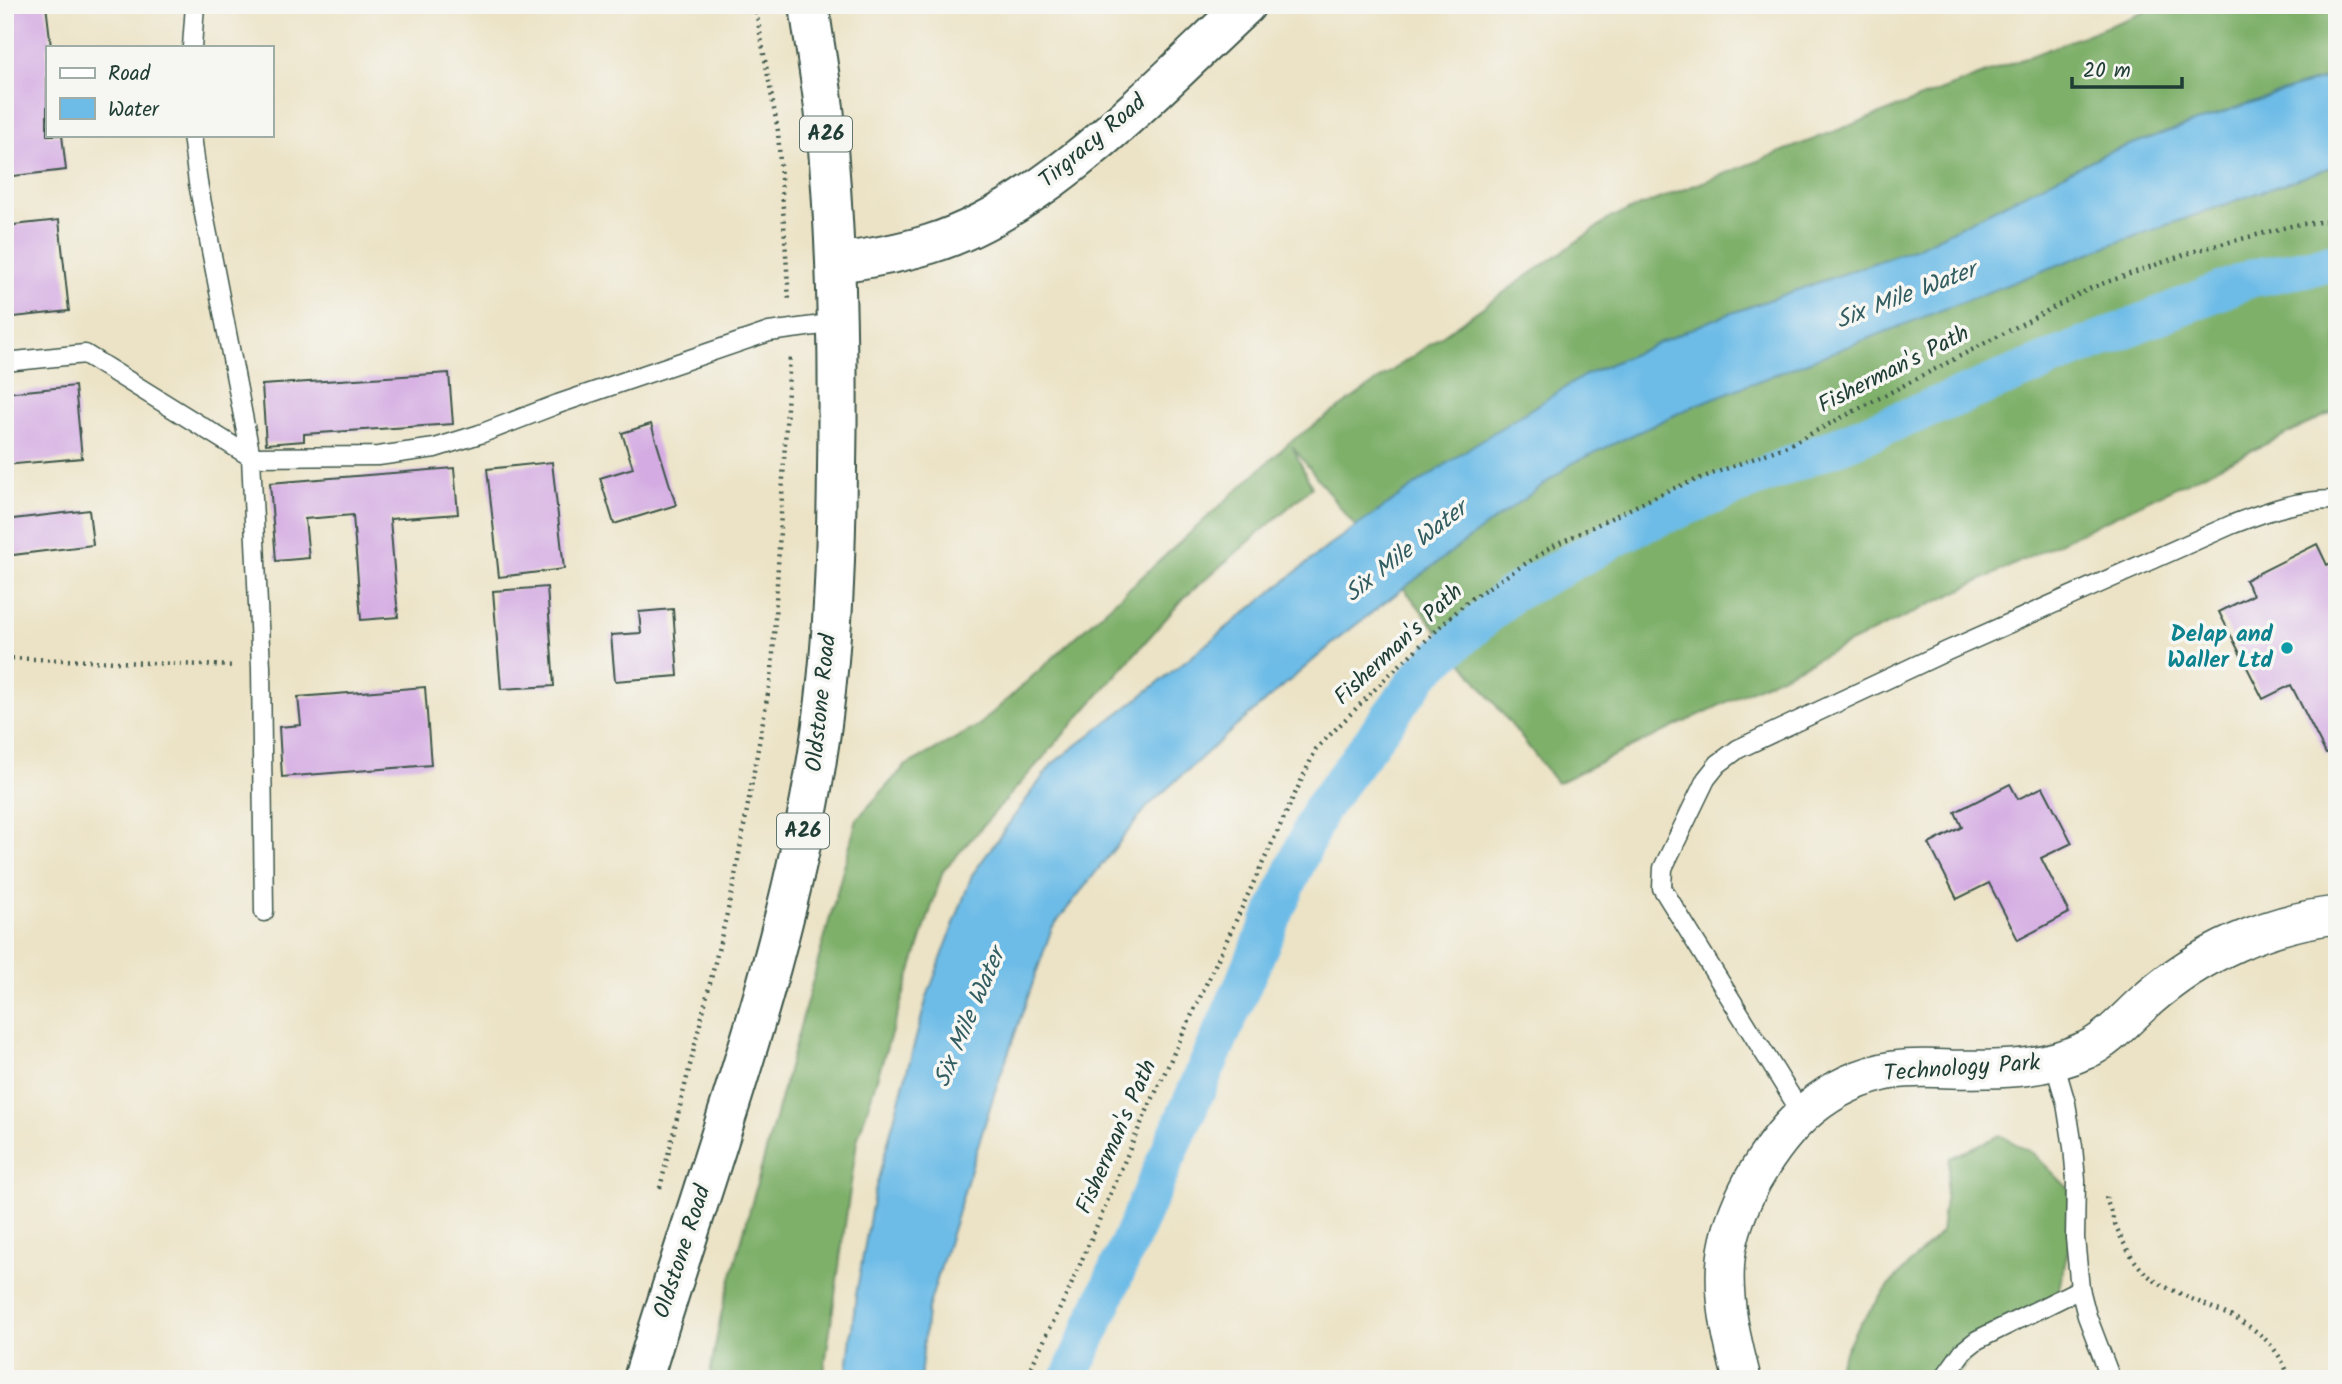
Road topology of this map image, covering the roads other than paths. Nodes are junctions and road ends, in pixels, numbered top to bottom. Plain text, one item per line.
1 (195, 5) edge
2 (809, 5) edge
3 (1246, 5) edge
4 (192, 46) edge
5 (192, 136) edge
6 (836, 263) junction
7 (837, 323) junction
8 (5, 362) edge
9 (251, 457) junction
10 (2337, 500) edge
11 (264, 912) dead end
12 (2337, 915) edge
13 (2054, 1062) junction
14 (1802, 1114) junction
15 (2080, 1289) junction
16 (643, 1379) edge
17 (1742, 1379) edge
18 (1943, 1379) edge
19 (2111, 1379) edge

1 - 4 lane
2 - 6 main road, Oldstone Road / A26
3 - 6 main road, Tirgracy Road
5 - 9 lane
6 - 7 main road, Oldstone Road / A26
7 - 9 lane
7 - 16 main road, Oldstone Road / A26
8 - 9 lane
9 - 11 lane
10 - 14 lane
12 - 13 street, Technology Park
13 - 14 street, Technology Park
13 - 15 lane
14 - 17 street, Technology Park
15 - 18 lane
15 - 19 lane

